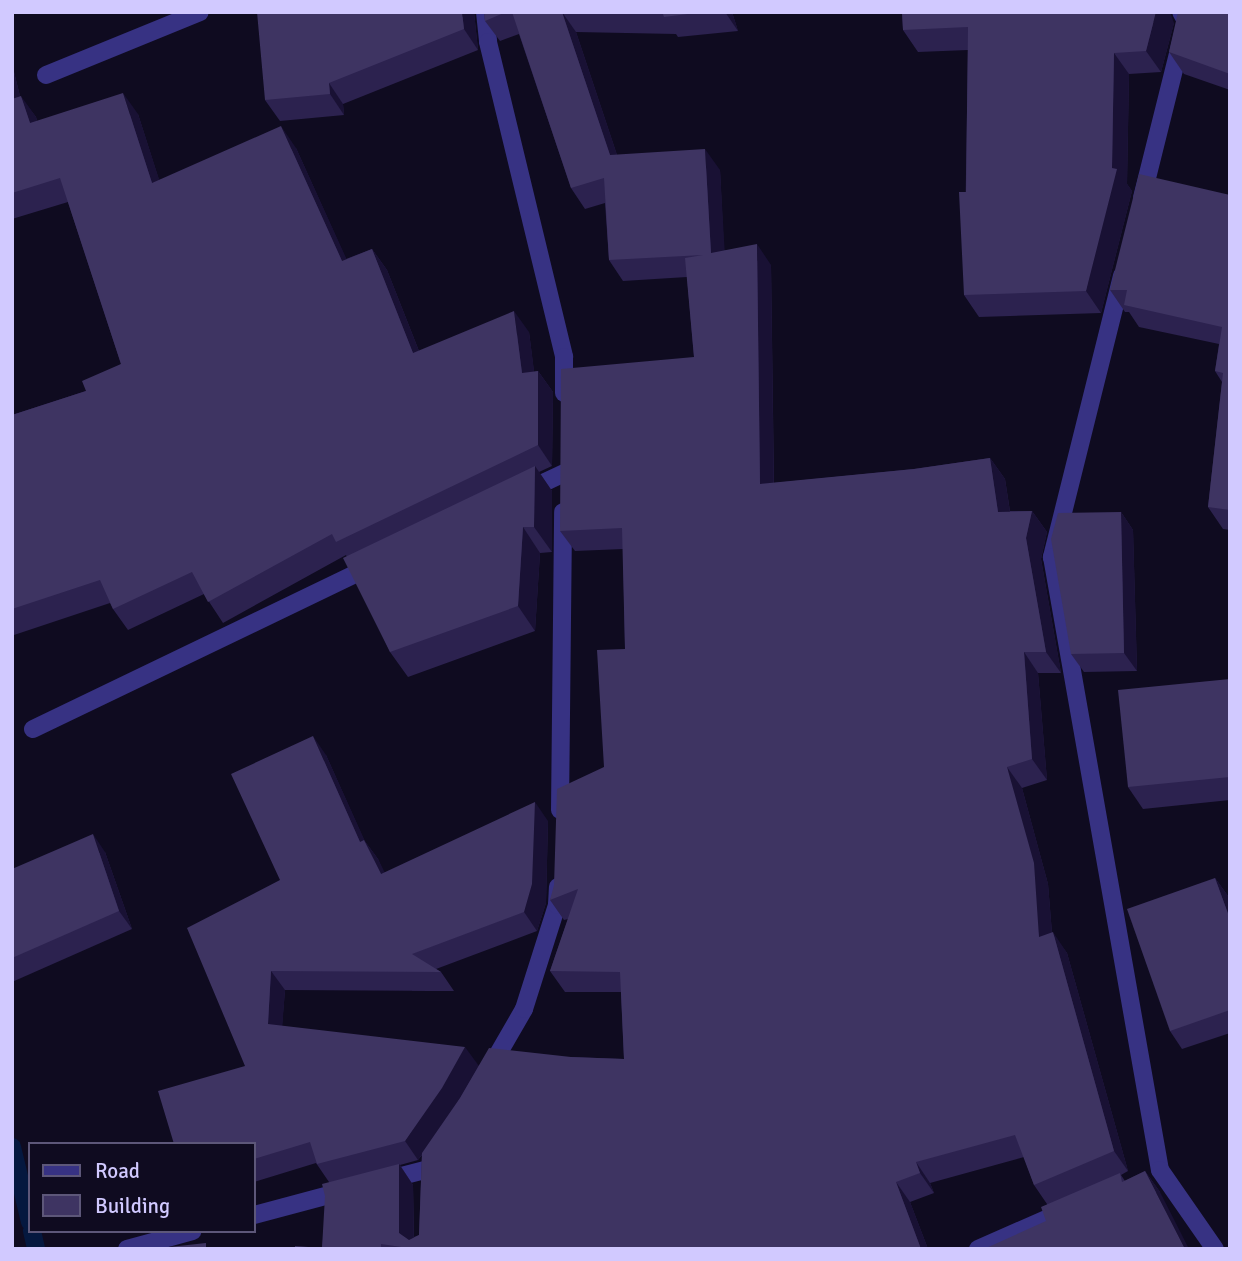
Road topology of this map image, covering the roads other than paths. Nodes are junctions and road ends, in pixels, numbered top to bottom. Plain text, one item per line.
1 (200, 12) edge
2 (485, 12) edge
3 (1181, 12) edge
4 (46, 75) dead end
5 (1136, 222) edge
6 (1126, 262) edge
7 (564, 409) edge
8 (514, 497) edge
9 (391, 556) edge
10 (33, 729) dead end
11 (560, 825) edge
12 (559, 865) edge
13 (478, 1090) edge
14 (437, 1150) edge
15 (425, 1170) junction
16 (426, 1194) edge
17 (1087, 1202) edge
18 (256, 1214) edge
19 (186, 1233) edge
20 (127, 1249) edge
21 (978, 1249) edge
22 (1215, 1249) edge

1 - 4 street
2 - 7 street
3 - 5 street
6 - 22 street
8 - 11 street
9 - 10 street
12 - 13 street
14 - 15 street
15 - 16 street
15 - 18 street
17 - 21 street
19 - 20 street

